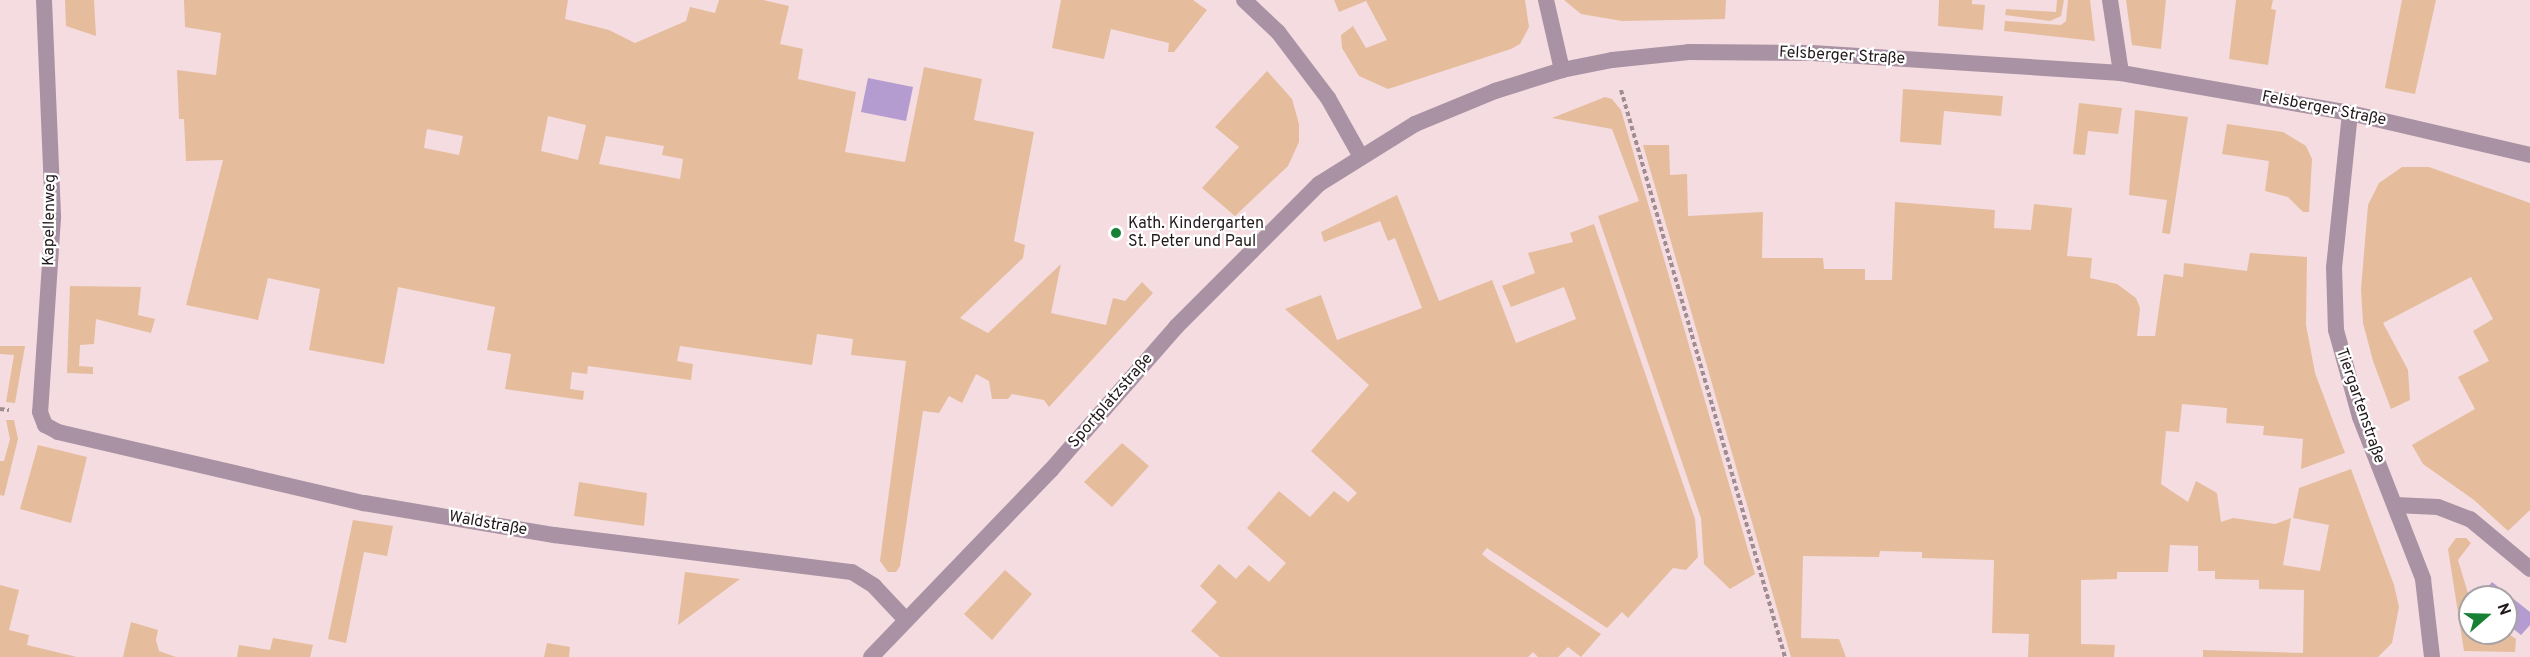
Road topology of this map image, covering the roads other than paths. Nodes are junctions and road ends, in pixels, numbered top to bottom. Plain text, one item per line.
1 (44, 0) edge
2 (1244, 0) edge
3 (1546, 0) edge
4 (2110, 0) edge
5 (1562, 70) junction
6 (2121, 73) junction
7 (2350, 113) junction
8 (1360, 155) junction
9 (2530, 155) edge
10 (58, 432) joint
11 (2395, 504) junction
12 (2530, 569) edge
13 (906, 620) junction
14 (871, 657) edge
15 (2432, 657) edge

1 - 10 street, Kapellenweg
2 - 8 street
3 - 5 street
4 - 6 street
5 - 6 street, Felsberger Straße
5 - 8 street, Felsberger Straße
6 - 7 street, Felsberger Straße
7 - 9 street, Felsberger Straße
7 - 11 street, Tiergartenstraße
8 - 13 street, Sportplatzstraße
10 - 13 street, Waldstraße
11 - 12 street
11 - 15 street, Tiergartenstraße
13 - 14 street, Sportplatzstraße

